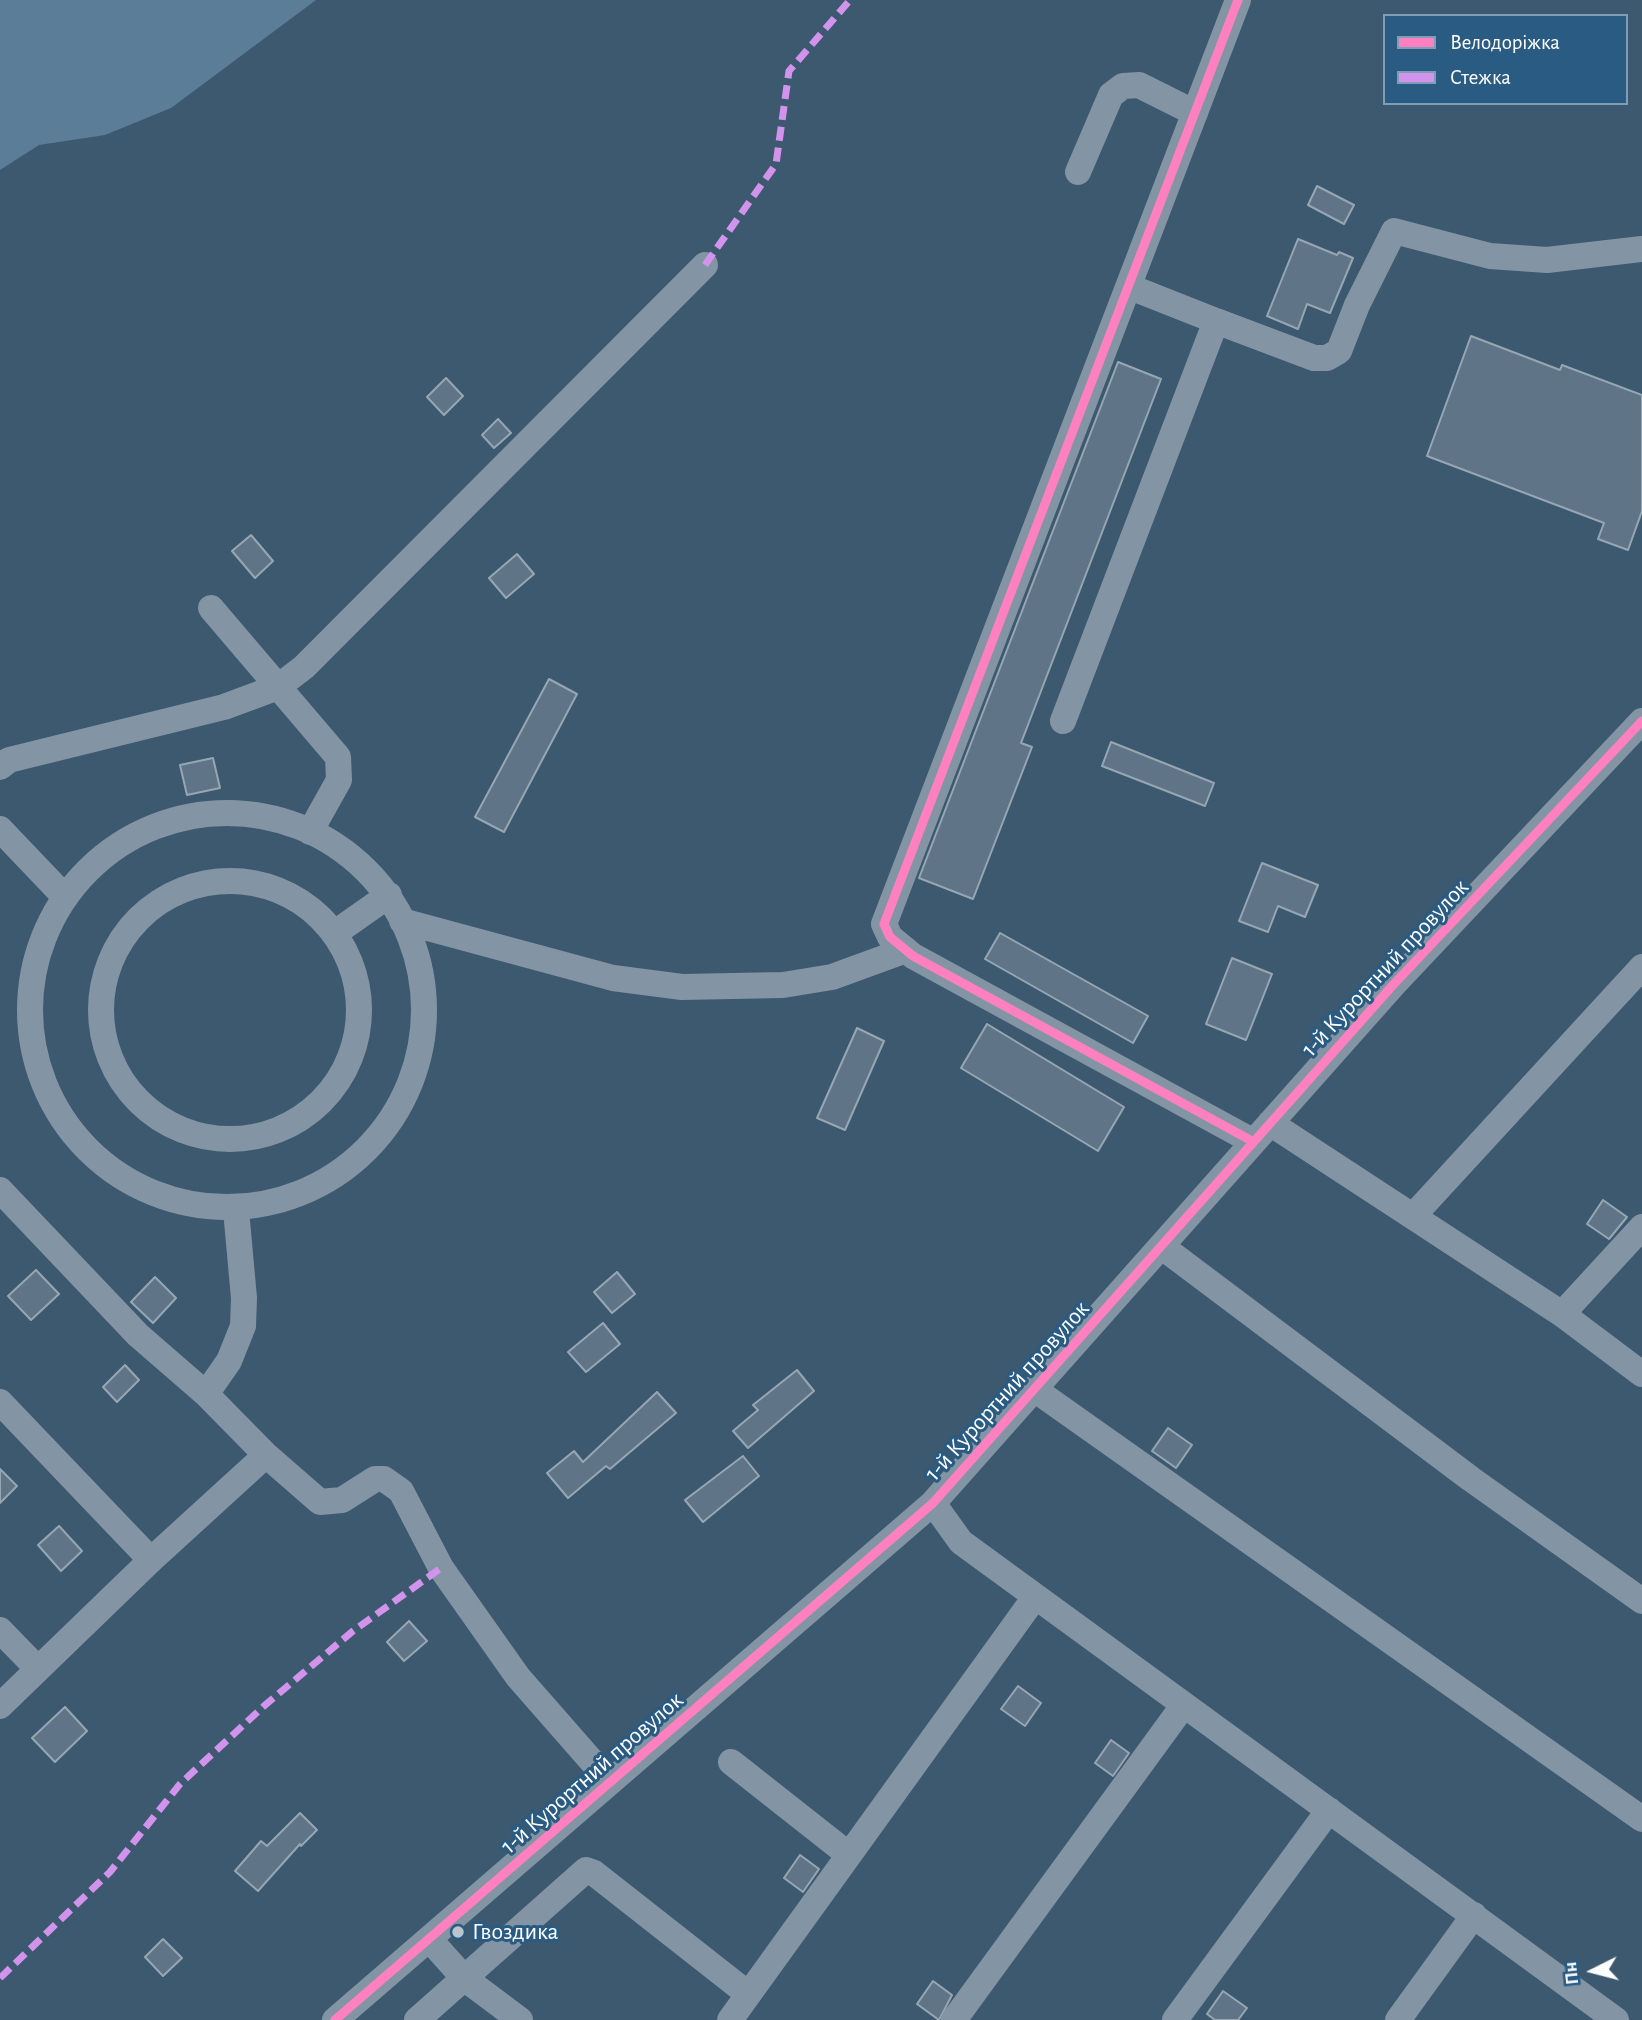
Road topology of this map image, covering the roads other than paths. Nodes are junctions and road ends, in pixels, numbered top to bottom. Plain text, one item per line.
1 (1238, 0) edge
2 (1195, 113) junction
3 (1078, 172) dead end
4 (1642, 248) edge
5 (705, 265) dead end
6 (1130, 287) junction
7 (1216, 321) junction
8 (211, 608) dead end
9 (278, 687) junction
10 (1063, 721) dead end
11 (1642, 721) edge
12 (0, 767) edge
13 (0, 829) edge
14 (310, 832) junction
15 (389, 895) junction
16 (64, 896) junction
17 (402, 920) junction
18 (335, 933) junction
19 (906, 950) junction
20 (1642, 967) edge
21 (1261, 1132) junction
22 (0, 1190) edge
23 (236, 1210) junction
24 (1413, 1216) junction
25 (1642, 1227) edge
26 (1161, 1246) junction
27 (1562, 1314) junction
28 (1642, 1374) edge
29 (1034, 1389) junction
30 (206, 1394) junction
31 (0, 1402) edge
32 (265, 1455) junction
33 (933, 1503) junction
34 (151, 1560) junction
35 (1035, 1597) junction
36 (1642, 1601) edge
37 (0, 1630) edge
38 (38, 1669) junction
39 (0, 1706) edge
40 (1183, 1706) junction
41 (731, 1762) dead end
42 (610, 1782) junction
43 (1329, 1810) junction
44 (1642, 1819) edge
45 (849, 1855) junction
46 (1474, 1915) junction
47 (430, 1940) junction
48 (464, 1978) junction
49 (748, 1994) junction
50 (514, 2018) edge
51 (335, 2020) edge
52 (417, 2020) edge
53 (730, 2020) edge
54 (954, 2020) edge
55 (1175, 2020) edge
56 (1398, 2020) edge
57 (1616, 2020) edge

1 - 2 street
2 - 3 street
2 - 6 street
4 - 7 street
5 - 9 street
6 - 7 street
6 - 19 street
7 - 10 street
8 - 9 street
9 - 12 street
9 - 14 street
11 - 21 street, 1-й Курортний провулок
13 - 16 street
14 - 15 street
14 - 16 street
15 - 17 street
15 - 18 street
16 - 23 street
17 - 19 street
17 - 23 street
18 - 18 street
19 - 21 street
20 - 24 street
21 - 24 street
21 - 26 street, 1-й Курортний провулок
22 - 30 street
23 - 30 street
24 - 27 street
25 - 27 street
26 - 29 street, 1-й Курортний провулок
26 - 36 street
27 - 28 street
29 - 33 street, 1-й Курортний провулок
29 - 44 street
30 - 32 street
31 - 34 street
32 - 34 street
32 - 42 street
33 - 35 street
33 - 42 street, 1-й Курортний провулок
34 - 38 street
35 - 40 street
35 - 45 street
37 - 38 street
38 - 39 street
40 - 43 street
40 - 54 street
41 - 45 street
42 - 47 street, 1-й Курортний провулок
43 - 46 street
43 - 55 street
45 - 49 street
46 - 56 street
46 - 57 street
47 - 48 street
47 - 51 street, 1-й Курортний провулок
48 - 49 street
48 - 50 street
48 - 52 street
49 - 53 street

